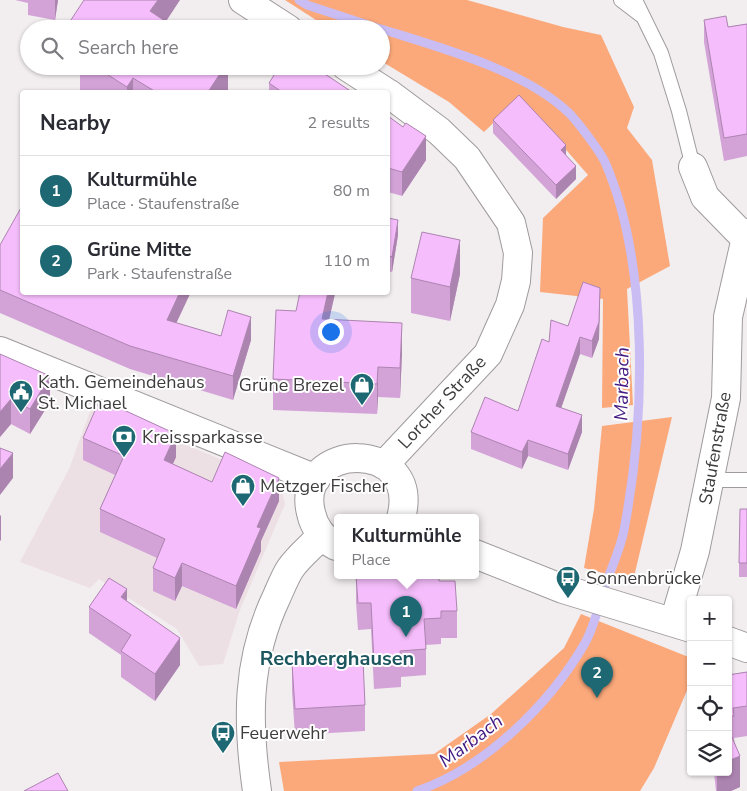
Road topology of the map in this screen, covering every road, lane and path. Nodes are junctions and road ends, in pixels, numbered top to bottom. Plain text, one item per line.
1 (243, 0) edge
2 (621, 0) edge
3 (635, 0) edge
4 (644, 18) junction
5 (274, 20) edge
6 (360, 75) edge
7 (382, 90) edge
8 (390, 95) edge
9 (693, 167) joint
10 (746, 235) edge
11 (0, 351) edge
12 (384, 464) junction
13 (316, 479) junction
14 (710, 480) junction
15 (747, 480) edge
16 (402, 514) edge
17 (329, 541) edge
18 (479, 556) edge
19 (674, 622) edge
20 (732, 642) edge
21 (747, 648) edge
22 (257, 791) edge

1 - 5 main road
2 - 4 lane
3 - 4 lane, Staufenstraße
4 - 9 lane, Staufenstraße
6 - 7 main road, Lorcher Straße
8 - 12 main road, Lorcher Straße
9 - 10 main road, Staufenstraße
10 - 14 main road, Staufenstraße
11 - 13 main road
12 - 13 main road
12 - 16 main road
13 - 17 main road
14 - 15 lane
14 - 19 main road, Staufenstraße
17 - 22 main road
18 - 19 main road, Staufenstraße
20 - 21 main road

